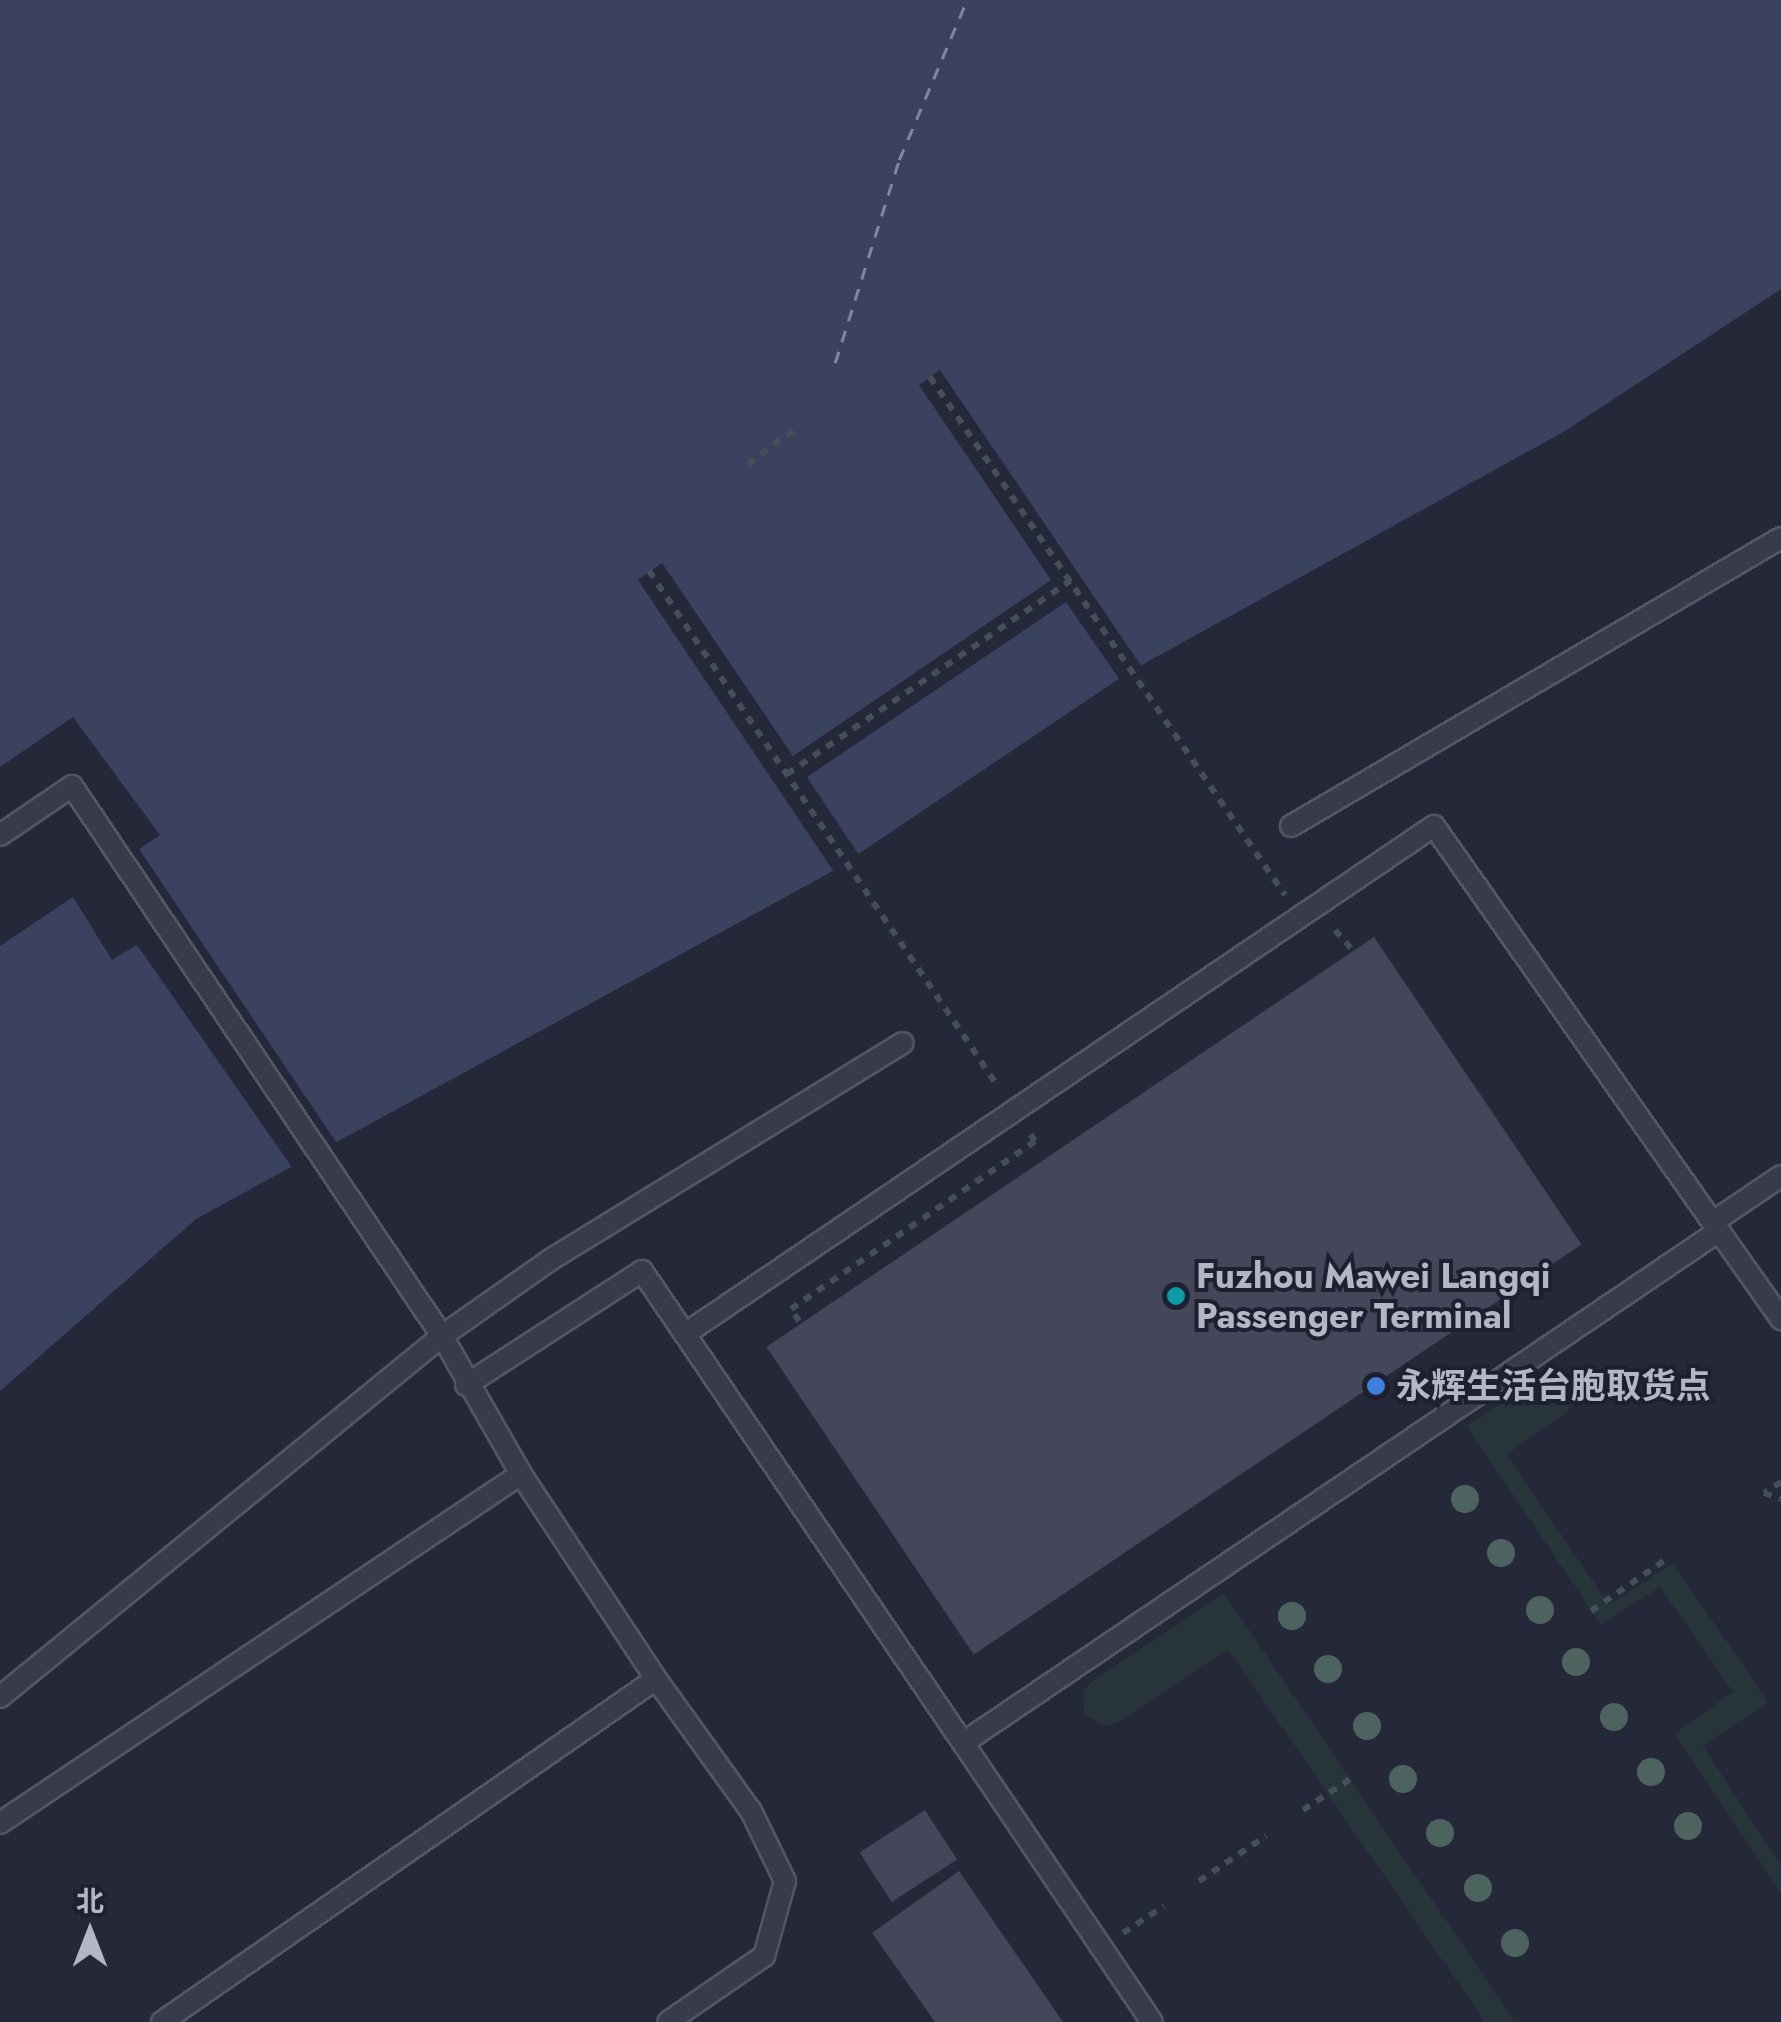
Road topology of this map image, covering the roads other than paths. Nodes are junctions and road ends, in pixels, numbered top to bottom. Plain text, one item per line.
1 (1781, 538) edge
2 (1291, 826) dead end
3 (0, 835) edge
4 (903, 1043) dead end
5 (1781, 1176) edge
6 (1716, 1226) junction
7 (1781, 1319) edge
8 (685, 1334) junction
9 (442, 1336) junction
10 (466, 1385) junction
11 (521, 1474) junction
12 (656, 1679) junction
13 (0, 1697) edge
14 (963, 1743) junction
15 (0, 1823) edge
16 (162, 2022) edge
17 (668, 2022) edge
18 (1152, 2022) edge

1 - 2 lane
3 - 9 lane
4 - 9 lane
5 - 6 lane
6 - 7 lane
6 - 8 lane
6 - 14 lane
8 - 10 lane
8 - 14 lane
9 - 10 lane
9 - 13 lane
10 - 11 lane
11 - 12 lane
11 - 15 lane
12 - 16 lane
12 - 17 lane
14 - 18 lane

